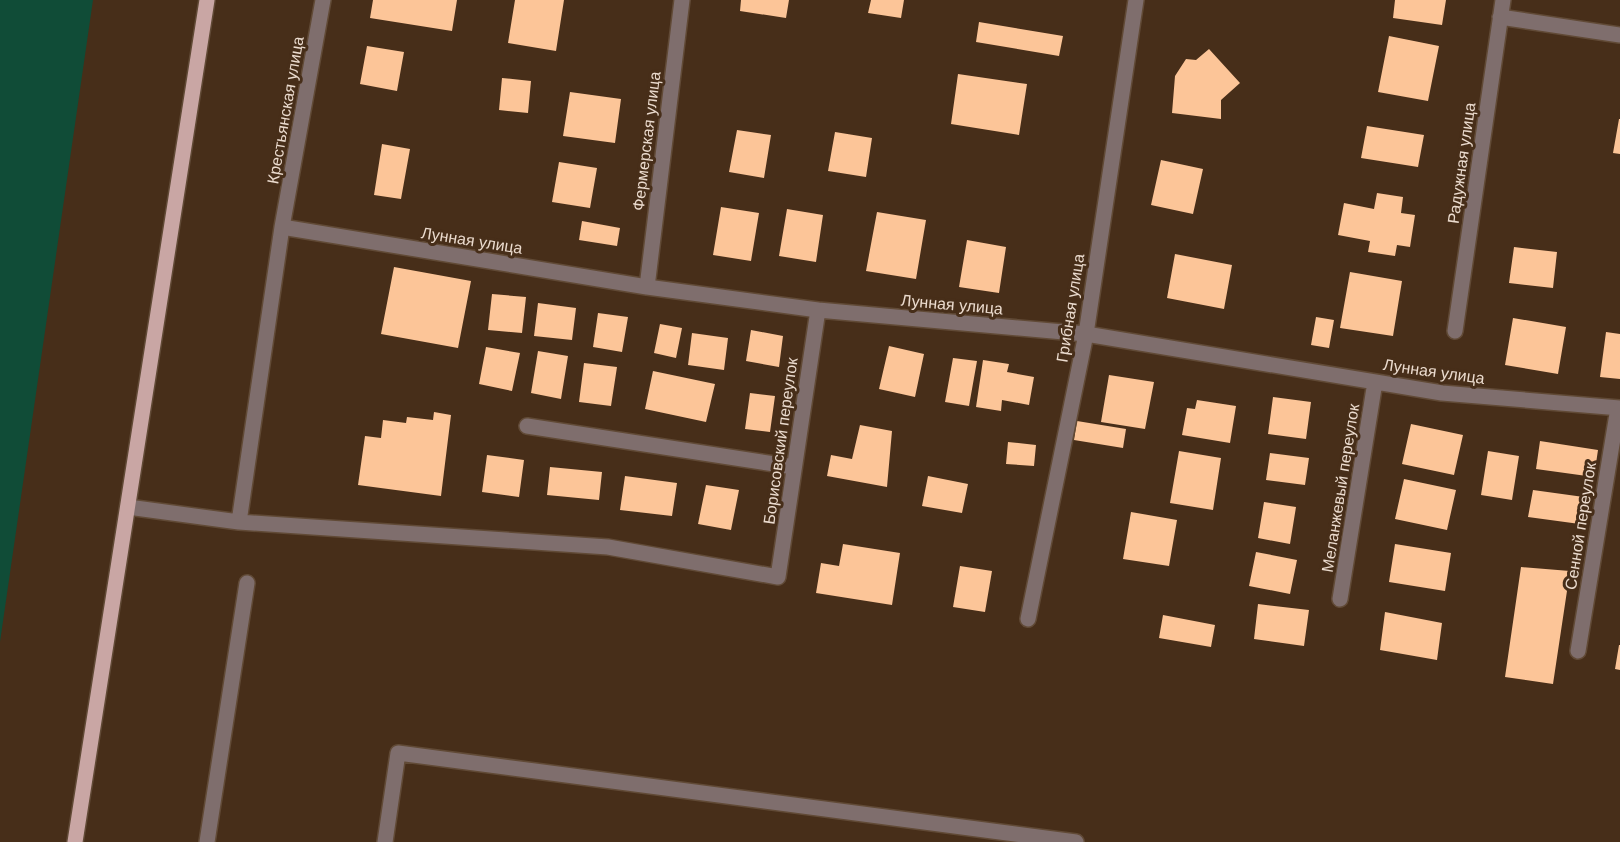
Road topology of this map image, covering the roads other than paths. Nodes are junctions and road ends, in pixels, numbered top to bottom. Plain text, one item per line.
1 (207, 0) edge
2 (322, 0) edge
3 (682, 0) edge
4 (1136, 0) edge
5 (1503, 0) edge
6 (1500, 16) junction
7 (1620, 34) edge
8 (282, 227) junction
9 (646, 287) junction
10 (818, 310) junction
11 (1455, 331) dead end
12 (1086, 334) junction
13 (1376, 382) junction
14 (1619, 408) edge
15 (527, 426) dead end
16 (795, 467) junction
17 (128, 507) junction
18 (239, 522) junction
19 (247, 583) dead end
20 (1340, 599) dead end
21 (1028, 619) dead end
22 (1578, 651) dead end
23 (75, 842) edge
24 (207, 842) edge
25 (385, 842) edge
26 (1076, 842) edge

1 - 17 main road
2 - 8 street, Крестьянская улица
3 - 9 street, Фермерская улица
4 - 12 street, Грибная улица
5 - 6 street, Радужная улица
6 - 7 street
6 - 11 street, Радужная улица
8 - 9 street, Лунная улица
8 - 18 street, Крестьянская улица
9 - 10 street, Лунная улица
10 - 12 street, Лунная улица
10 - 16 street, Борисовский переулок
12 - 13 street, Лунная улица
12 - 21 street, Грибная улица
13 - 14 street, Лунная улица
13 - 20 street, Меланжевый переулок
14 - 22 street, Сенной переулок
15 - 16 street
16 - 18 street, Борисовский переулок
17 - 18 street
17 - 23 main road
19 - 24 street
25 - 26 street

